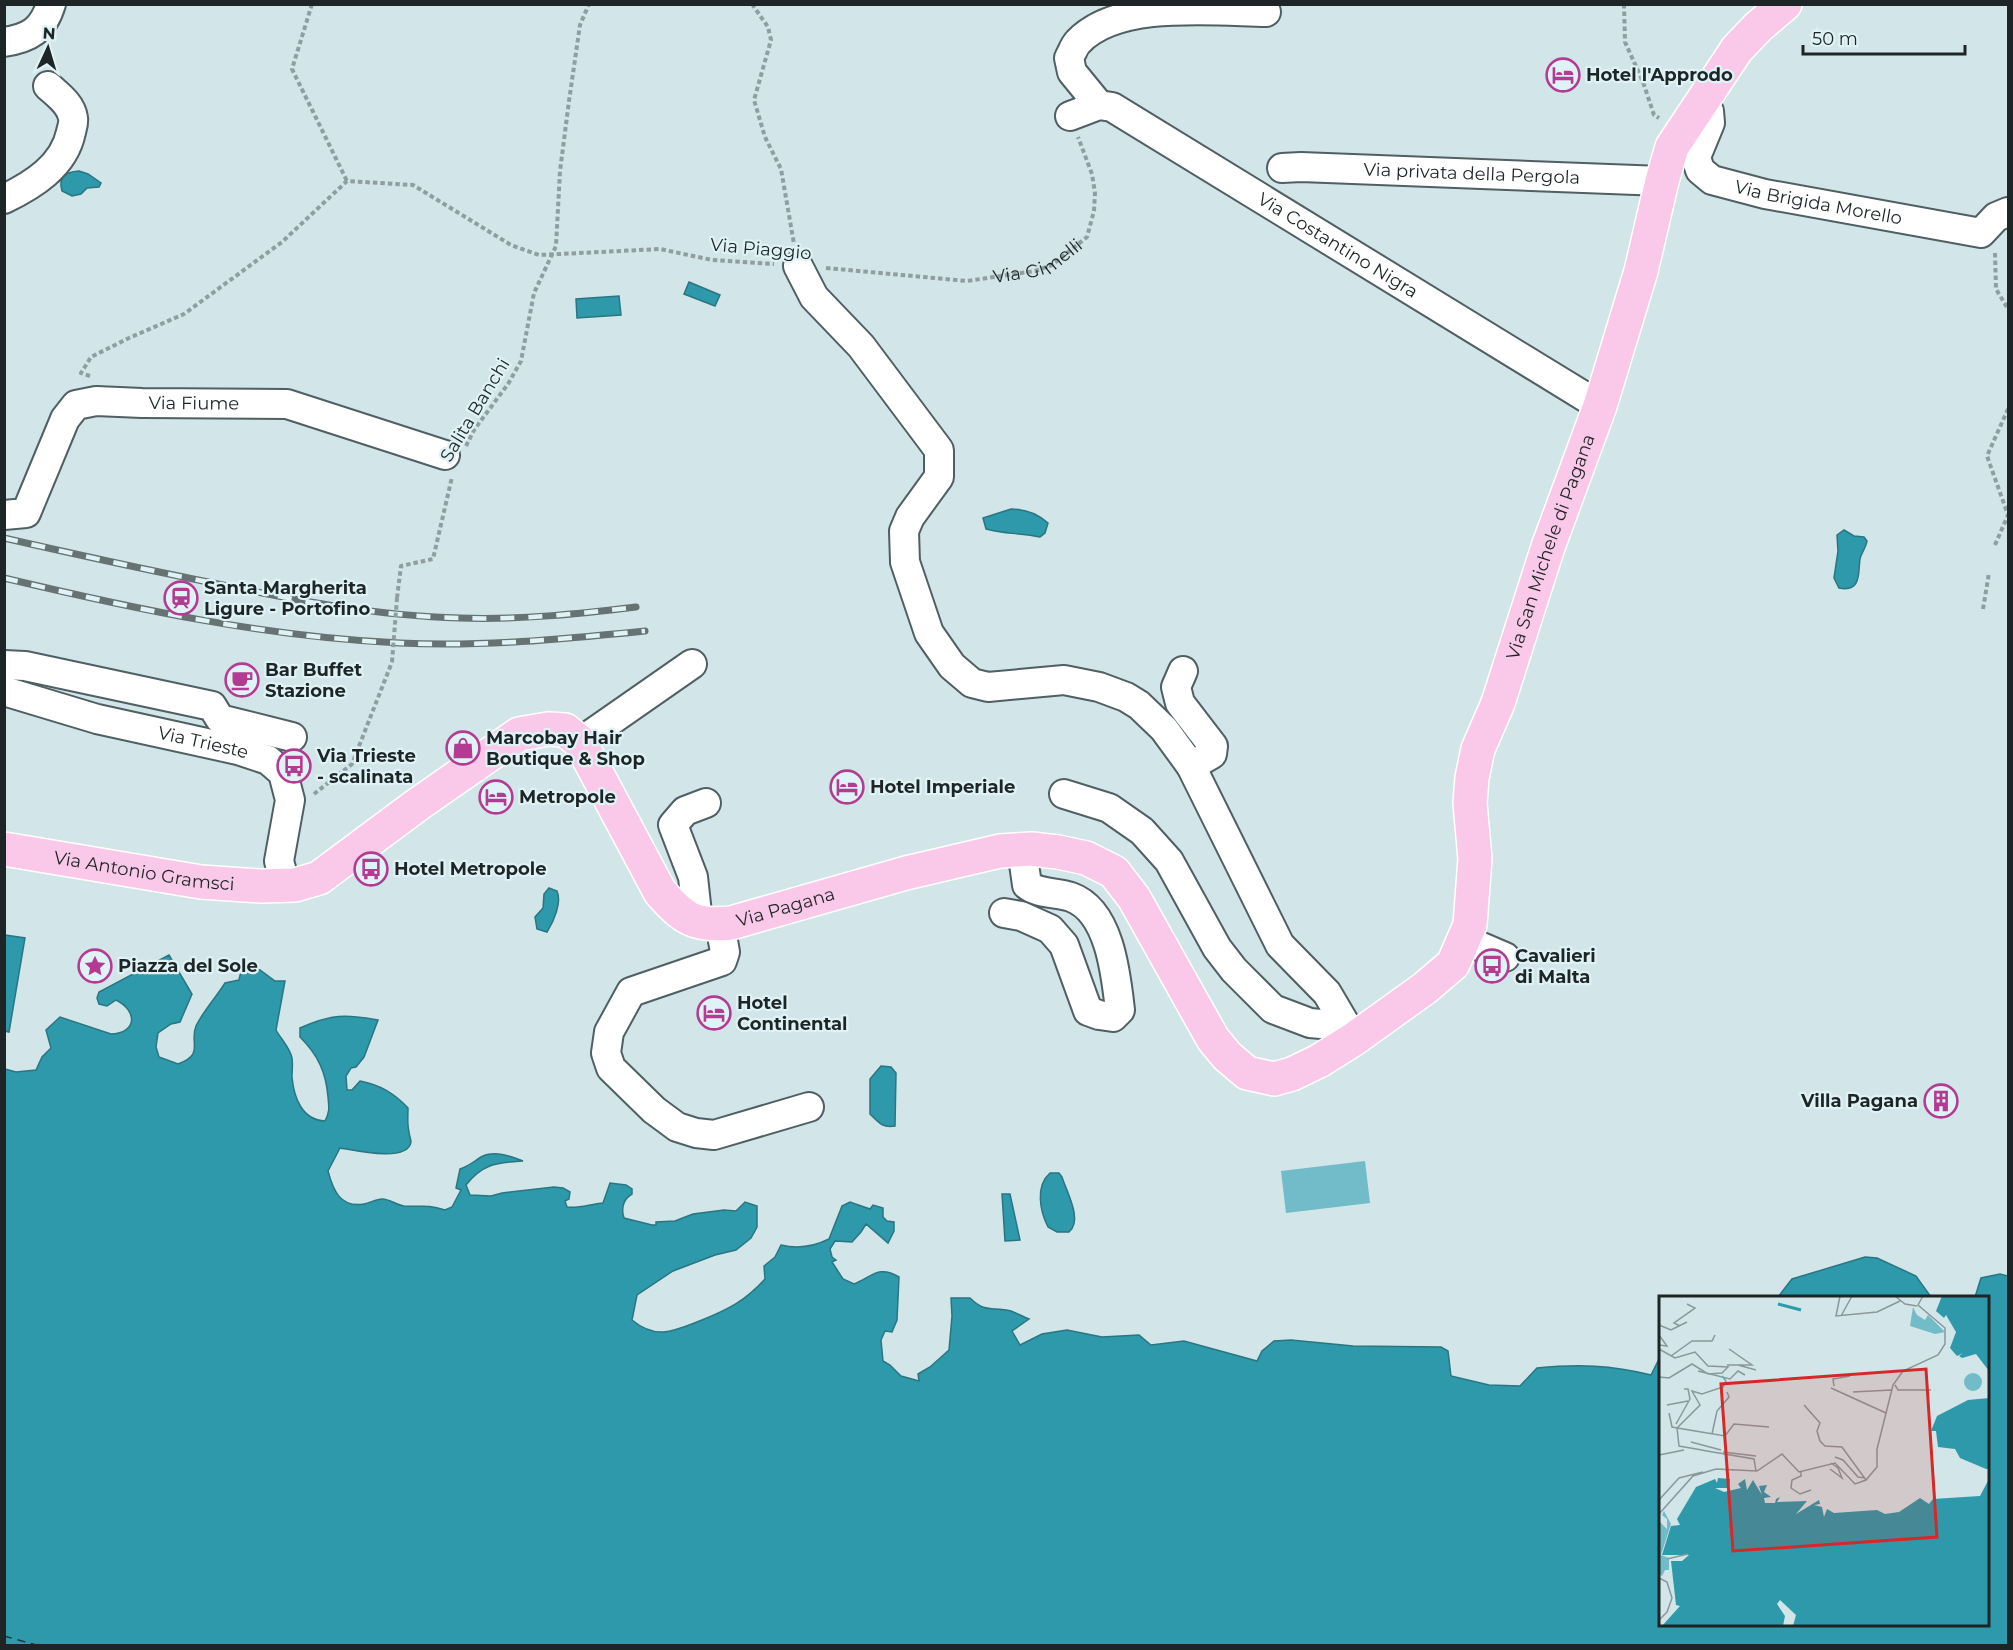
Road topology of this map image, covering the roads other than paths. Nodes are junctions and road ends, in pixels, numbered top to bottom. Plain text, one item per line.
1 (51, 4) edge
2 (1785, 4) edge
3 (1266, 12) dead end
4 (4, 42) edge
5 (48, 86) dead end
6 (1702, 100) junction
7 (1100, 105) junction
8 (1070, 116) road end
9 (1282, 168) dead end
10 (1662, 181) junction
11 (4, 199) edge
12 (2008, 212) edge
13 (798, 266) road end
14 (1600, 406) junction
15 (454, 458) road end
16 (4, 515) edge
17 (692, 664) dead end
18 (4, 665) edge
19 (1183, 671) dead end
20 (4, 691) edge
21 (292, 737) dead end
22 (580, 742) junction
23 (1191, 766) junction
24 (1064, 794) dead end
25 (706, 803) dead end
26 (4, 849) edge
27 (1022, 850) junction
28 (286, 887) junction
29 (1004, 913) dead end
30 (709, 923) junction
31 (1463, 939) junction
32 (1505, 957) dead end
33 (1348, 1029) junction
34 (1319, 1061) joint
35 (809, 1107) dead end

1 - 4 street
2 - 6 main road, Via San Michele di Pagana
3 - 7 street
5 - 11 street
6 - 10 main road, Via San Michele di Pagana
6 - 12 street, Via Brigida Morello
7 - 8 street
7 - 14 street, Via Costantino Nigra
9 - 10 street, Via privata della Pergola
10 - 14 main road, Via San Michele di Pagana
13 - 23 street
14 - 31 main road, Via San Michele di Pagana
15 - 16 street, Via Fiume
17 - 22 street
18 - 21 street
19 - 23 street
20 - 28 street, Via Trieste
22 - 28 main road
22 - 30 main road
23 - 33 street
24 - 33 street
25 - 30 street
26 - 28 main road, Via Antonio Gramsci
27 - 29 street
27 - 30 main road, Via Pagana
27 - 34 main road, Via Pagana
30 - 35 street
31 - 32 street
31 - 33 main road, Via San Michele di Pagana
33 - 34 main road, Via San Michele di Pagana

